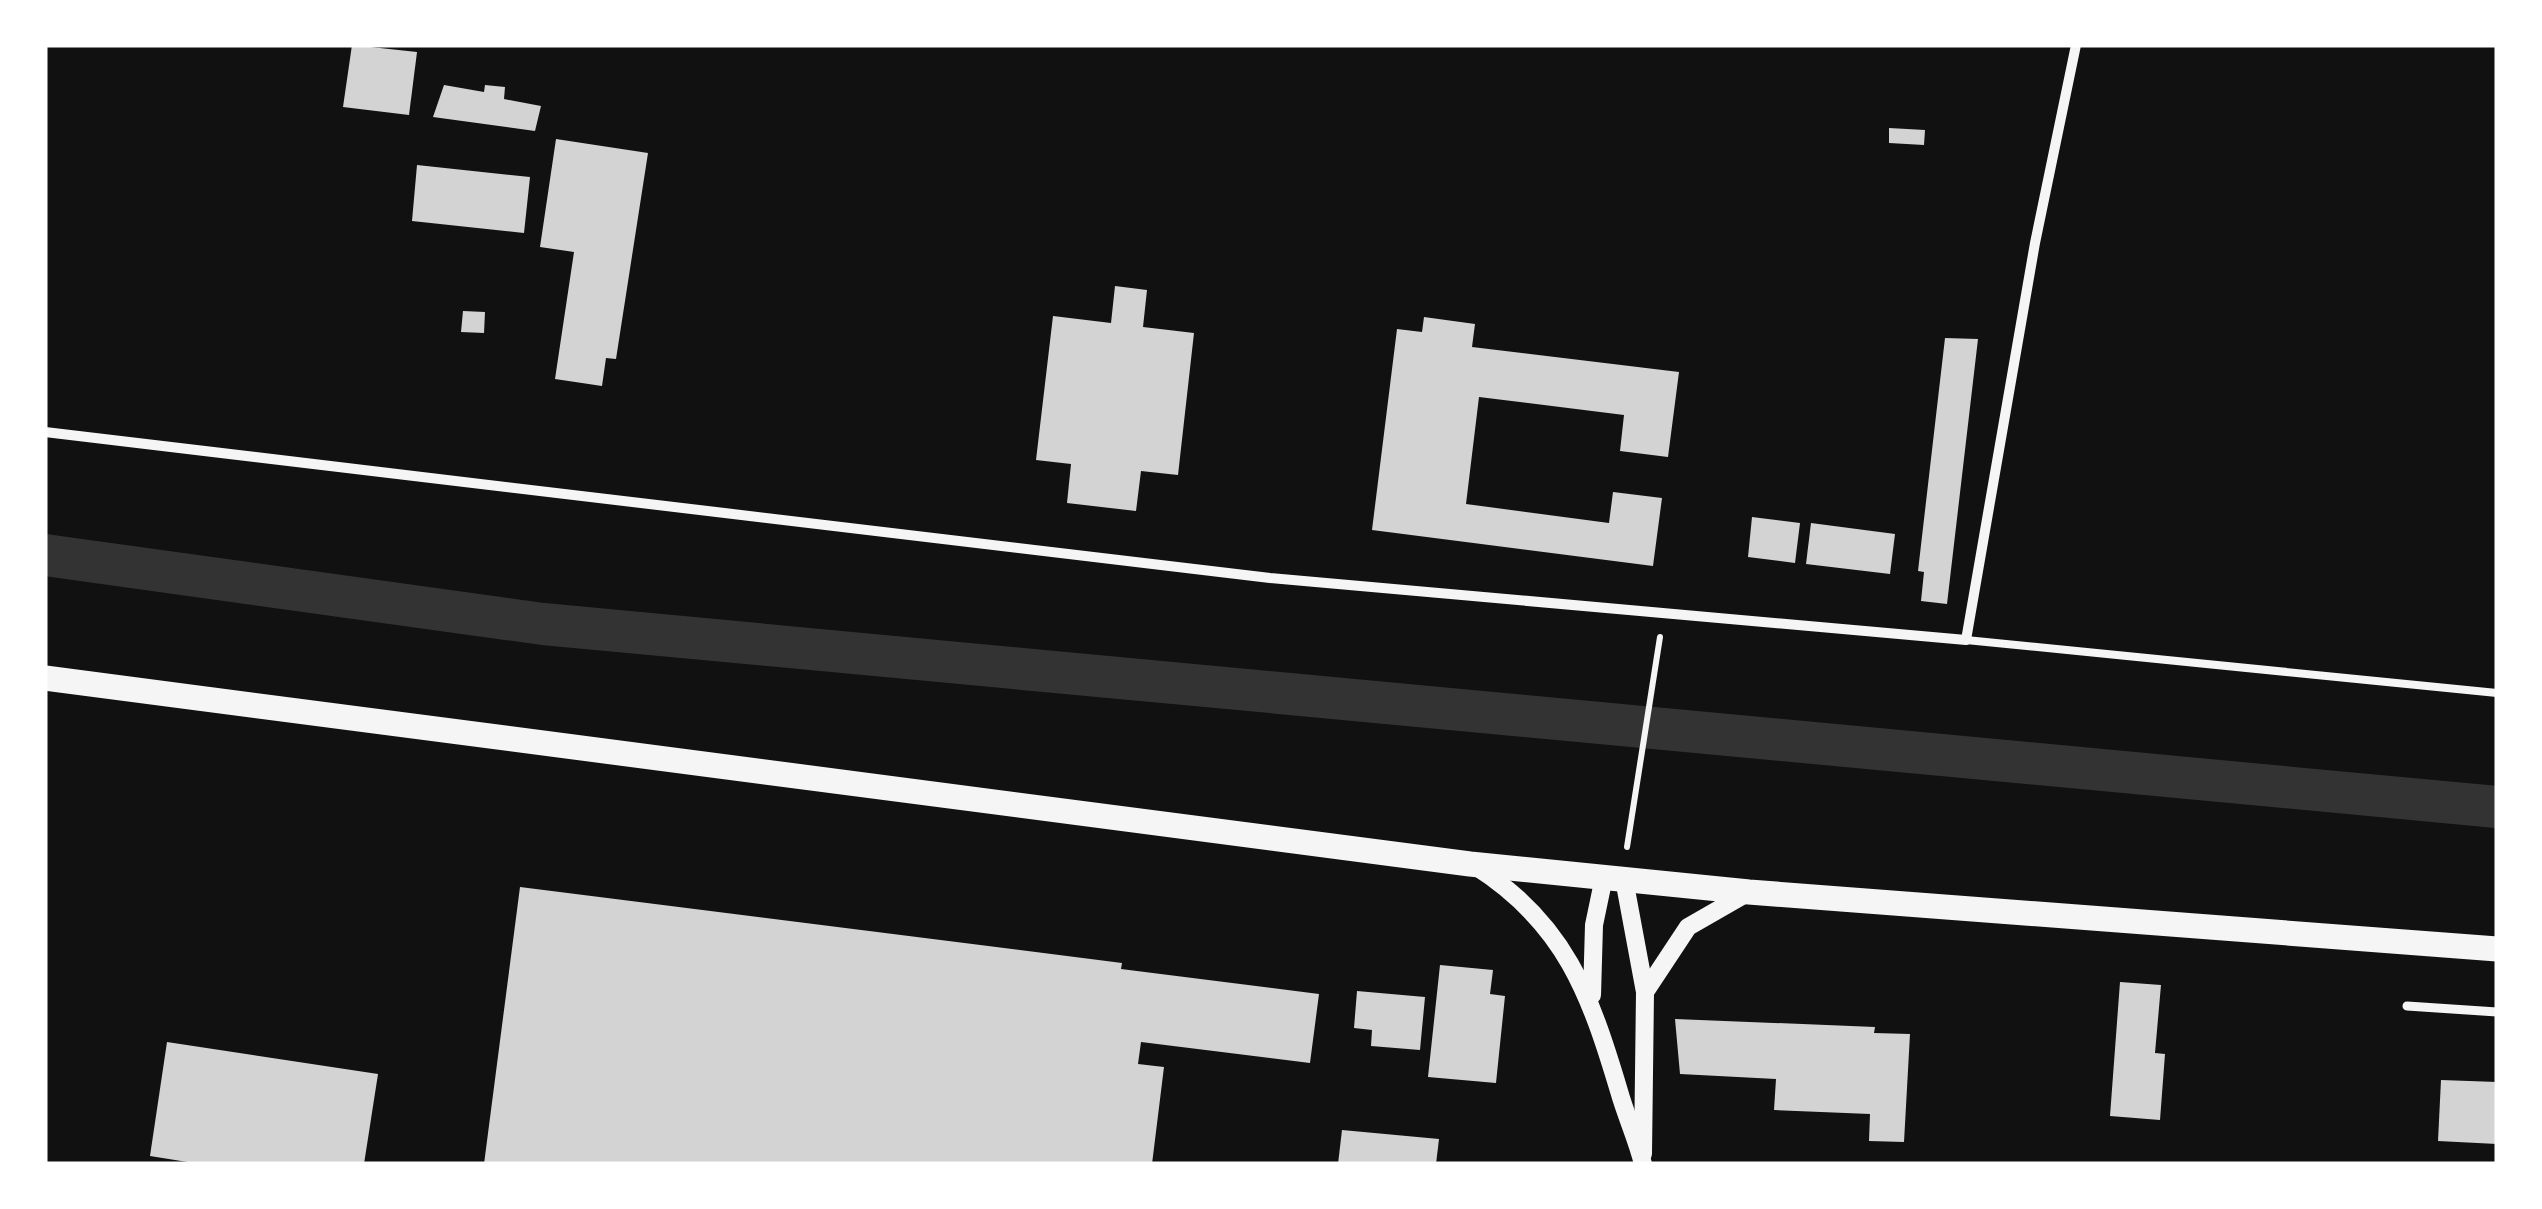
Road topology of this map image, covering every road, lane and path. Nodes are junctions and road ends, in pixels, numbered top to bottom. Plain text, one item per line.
1 (2076, 45) edge
2 (45, 432) edge
3 (1966, 640) junction
4 (1658, 652) dead end
5 (45, 678) edge
6 (2497, 693) edge
7 (1631, 843) dead end
8 (1470, 864) junction
9 (1614, 878) junction
10 (1749, 892) junction
11 (2497, 949) edge
12 (1645, 992) junction
13 (1592, 1004) junction
14 (2407, 1006) dead end
15 (2497, 1012) edge
16 (1643, 1162) edge

1 - 3 street
2 - 3 street
3 - 6 lane
4 - 7 path
5 - 8 main road
8 - 9 main road
8 - 13 street
9 - 10 main road
9 - 12 street
9 - 13 street
10 - 11 main road
10 - 12 street
12 - 16 street
13 - 16 street
14 - 15 street

